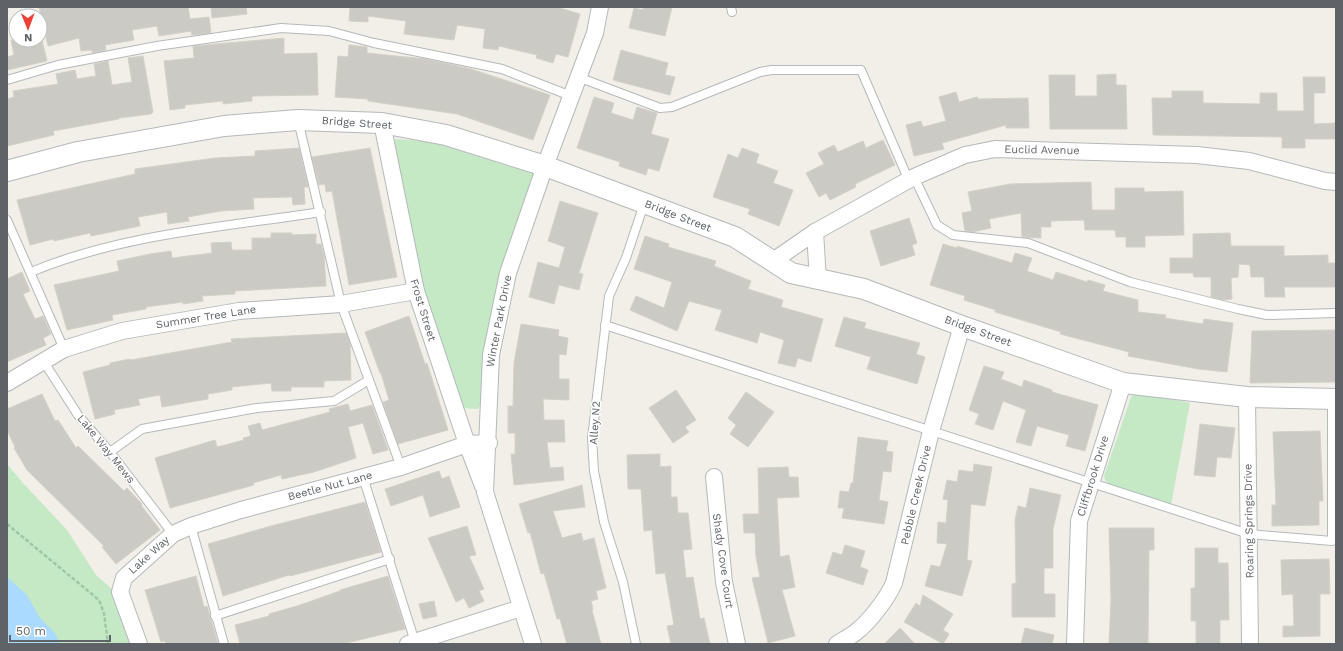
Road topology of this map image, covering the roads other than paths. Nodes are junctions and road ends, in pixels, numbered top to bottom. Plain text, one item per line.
1 (600, 7) edge
2 (578, 77) junction
3 (7, 80) edge
4 (571, 96) junction
5 (298, 120) junction
6 (382, 123) junction
7 (544, 166) junction
8 (7, 171) edge
9 (914, 178) junction
10 (1336, 182) edge
11 (644, 203) junction
12 (321, 212) junction
13 (7, 220) edge
14 (815, 232) junction
15 (773, 261) junction
16 (31, 272) junction
17 (818, 280) junction
18 (416, 291) junction
19 (342, 304) junction
20 (1336, 313) edge
21 (605, 326) junction
22 (962, 326) junction
23 (64, 349) junction
24 (44, 362) junction
25 (369, 380) junction
26 (7, 383) edge
27 (1123, 383) junction
28 (1247, 397) junction
29 (1334, 399) edge
30 (931, 432) junction
31 (489, 443) junction
32 (467, 444) junction
33 (110, 452) junction
34 (401, 467) junction
35 (363, 477) junction
36 (714, 477) dead end
37 (1090, 482) junction
38 (485, 492) junction
39 (191, 526) junction
40 (173, 534) junction
41 (1249, 534) junction
42 (390, 559) junction
43 (521, 608) junction
44 (215, 616) junction
45 (421, 642) edge
46 (139, 644) edge
47 (224, 644) edge
48 (533, 644) edge
49 (636, 644) edge
50 (737, 644) edge
51 (837, 644) edge
52 (1075, 644) edge
53 (1250, 644) edge

1 - 2 street, Winter Park Drive
2 - 4 street, Winter Park Drive
2 - 9 lane
3 - 4 lane
4 - 7 street, Winter Park Drive
5 - 6 street, Bridge Street
5 - 8 street, Bridge Street
5 - 12 lane
6 - 7 street, Bridge Street
6 - 18 street, Frost Street
7 - 11 street, Bridge Street
7 - 31 street, Winter Park Drive
9 - 10 street, Euclid Avenue
9 - 14 street, Euclid Avenue
9 - 20 lane
11 - 15 street, Bridge Street
11 - 21 lane, Alley N2
12 - 16 lane
12 - 19 lane
13 - 16 lane
14 - 15 street, Euclid Avenue
14 - 17 street
15 - 17 street, Bridge Street
16 - 23 lane
17 - 22 street, Bridge Street
18 - 19 street, Summer Tree Lane
18 - 32 street, Frost Street
19 - 23 street, Summer Tree Lane
19 - 25 lane
21 - 30 lane
21 - 49 lane, Alley N2
22 - 27 street, Bridge Street
22 - 30 street, Pebble Creek Drive
23 - 24 street, Summer Tree Lane
24 - 26 street, Summer Tree Lane
24 - 33 lane, Lake Way Mews
25 - 33 lane
25 - 34 lane
27 - 28 street, Bridge Street
27 - 37 street, Cliffbrook Drive
28 - 29 street, Bridge Street
28 - 41 street, Roaring Springs Drive
29 - 41 lane
30 - 37 lane
30 - 51 street, Pebble Creek Drive
31 - 32 street, Beetle Nut Lane
31 - 38 street, Winter Park Drive
32 - 34 street, Beetle Nut Lane
32 - 38 street, Frost Street
33 - 40 lane, Lake Way Mews
34 - 35 street, Beetle Nut Lane
35 - 39 street, Beetle Nut Lane
35 - 42 lane
36 - 50 street, Shady Cove Court
37 - 41 lane
37 - 52 street, Cliffbrook Drive
38 - 43 street, Winter Park Drive
39 - 40 street, Beetle Nut Lane
39 - 44 lane
40 - 46 street, Lake Way
41 - 53 street, Roaring Springs Drive
42 - 44 lane
42 - 45 lane
43 - 45 street
43 - 48 street, Winter Park Drive
44 - 47 lane

